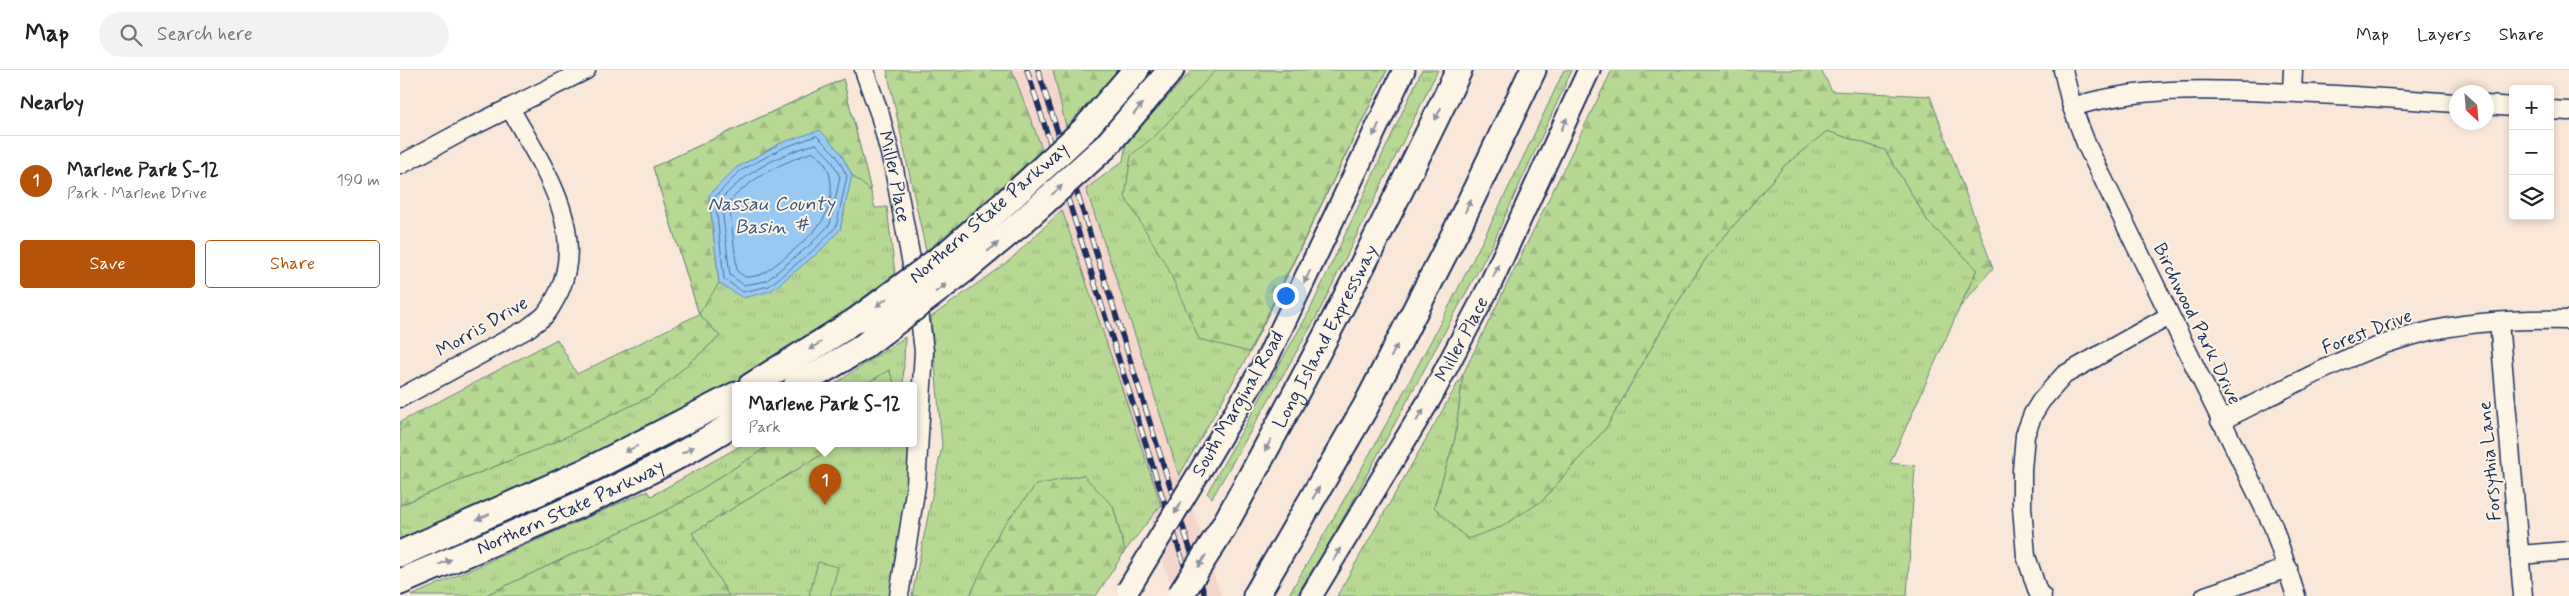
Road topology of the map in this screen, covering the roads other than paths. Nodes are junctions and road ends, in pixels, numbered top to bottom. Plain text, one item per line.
1 (586, 70) edge
2 (864, 70) edge
3 (1136, 70) edge
4 (1170, 70) edge
5 (1404, 70) edge
6 (1459, 70) edge
7 (1533, 70) edge
8 (1589, 70) edge
9 (2063, 70) edge
10 (2293, 70) edge
11 (2292, 92) junction
12 (2449, 103) edge
13 (2494, 106) edge
14 (2072, 107) junction
15 (2509, 107) edge
16 (510, 108) junction
17 (2554, 110) edge
18 (2569, 111) edge
19 (400, 165) edge
20 (957, 261) junction
21 (2169, 316) junction
22 (2569, 320) edge
23 (2499, 322) junction
24 (757, 382) edge
25 (803, 382) edge
26 (732, 397) edge
27 (400, 398) edge
28 (2220, 422) junction
29 (732, 424) edge
30 (2569, 551) edge
31 (400, 554) edge
32 (2519, 555) junction
33 (2288, 568) junction
34 (400, 582) edge
35 (1126, 593) edge
36 (899, 596) edge
37 (1180, 596) edge
38 (1256, 596) edge
39 (1311, 596) edge
40 (2042, 596) edge
41 (2204, 596) edge
42 (2296, 596) edge
43 (2523, 596) edge

1 - 16 street
2 - 36 street, Miller Place
3 - 20 highway, Northern State Parkway, bridge
20 -> 4 highway, Northern State Parkway, bridge
5 -> 35 main road, South Marginal Road, bridge
6 -> 37 highway, Long Island Expressway, bridge
38 -> 7 highway
39 -> 8 main road, Miller Place
9 - 14 street, Birchwood Park Drive
10 - 11 street
11 - 12 street
11 - 14 street
13 - 15 street
14 - 21 street, Birchwood Park Drive
16 - 19 street
16 - 27 street, Morris Drive
17 - 18 street
20 -> 24 highway, Northern State Parkway, bridge
25 -> 20 highway, Northern State Parkway, bridge
21 - 28 street, Birchwood Park Drive
21 - 40 street
22 - 23 street, Forest Drive
23 - 28 street, Forest Drive
23 - 32 street, Forsythia Lane
26 -> 31 highway, Northern State Parkway
28 - 33 street, Birchwood Park Drive
34 -> 29 highway, Northern State Parkway
30 - 32 street
32 - 43 street, Forsythia Lane
33 - 41 street
33 - 42 street, Birchwood Park Drive

